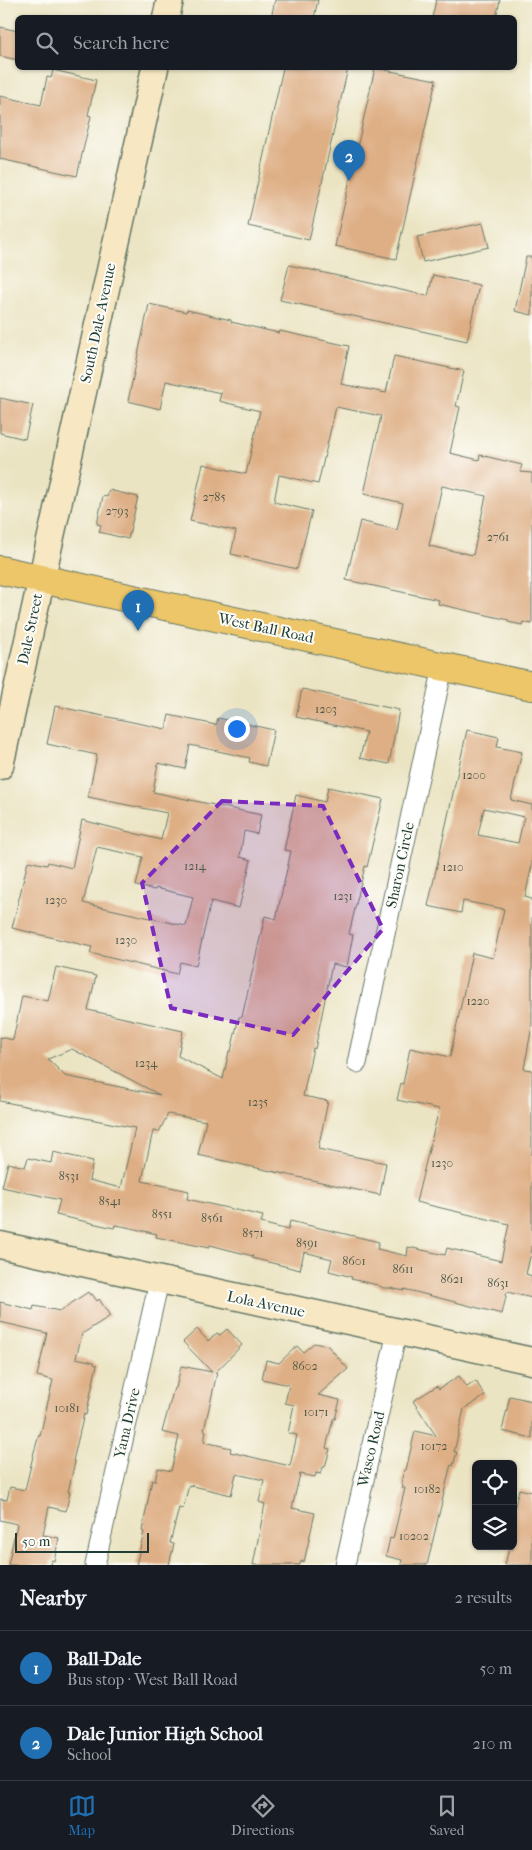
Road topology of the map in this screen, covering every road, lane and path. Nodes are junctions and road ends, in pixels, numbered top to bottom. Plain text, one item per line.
1 (170, 0) edge
2 (167, 15) edge
3 (155, 70) edge
4 (0, 570) edge
5 (41, 579) junction
6 (443, 667) junction
7 (532, 686) edge
8 (0, 766) edge
9 (356, 1063) dead end
10 (0, 1245) edge
11 (159, 1281) junction
12 (397, 1332) junction
13 (532, 1361) edge
14 (95, 1565) edge
15 (345, 1565) edge

1 - 2 street
3 - 5 street, South Dale Avenue
4 - 5 main road, West Ball Road
5 - 6 main road, West Ball Road
5 - 8 street, Dale Street
6 - 7 main road, West Ball Road
6 - 9 street, Sharon Circle
10 - 11 street, Lola Avenue
11 - 12 street, Lola Avenue
11 - 14 street, Yana Drive
12 - 13 street, Lola Avenue
12 - 15 street, Wasco Road

